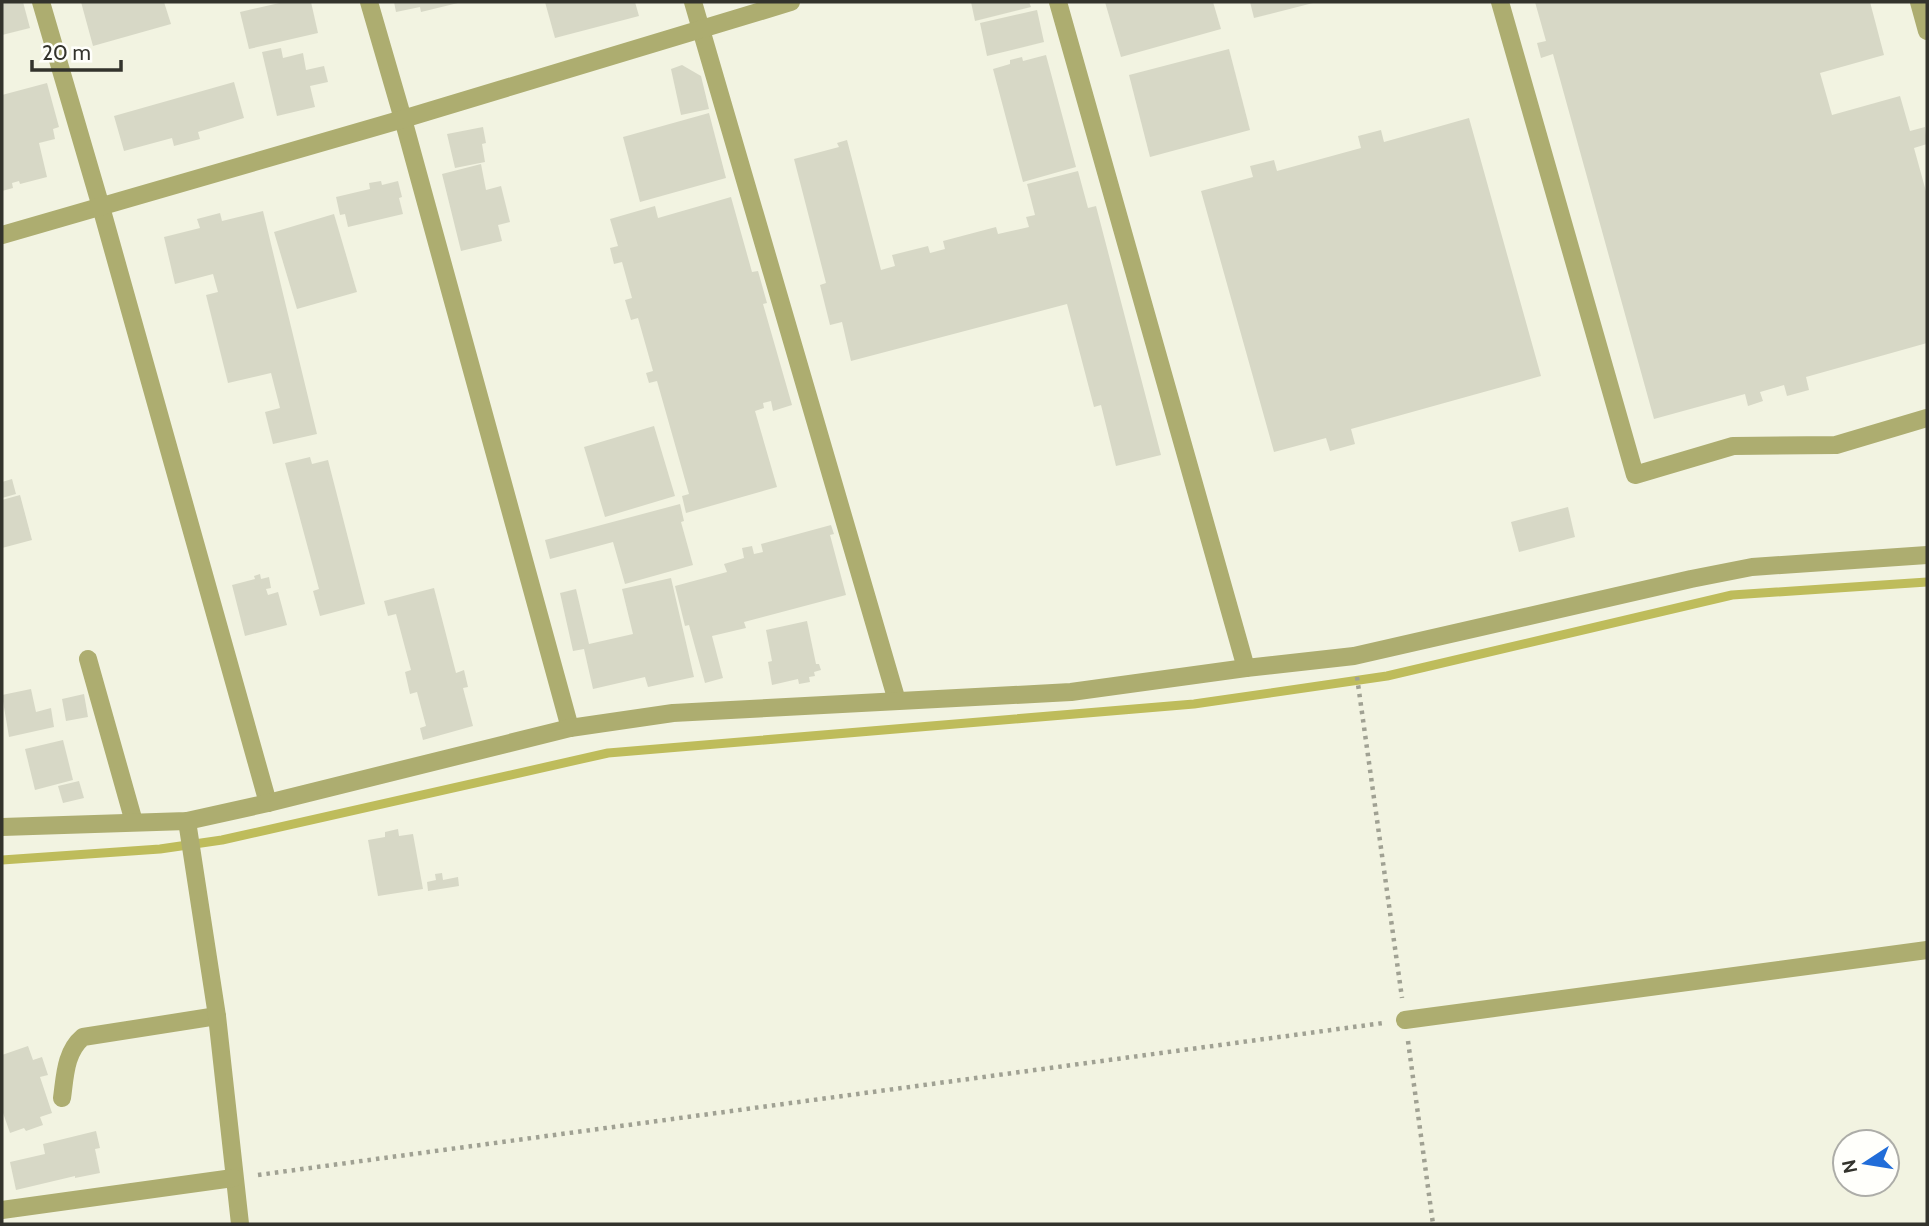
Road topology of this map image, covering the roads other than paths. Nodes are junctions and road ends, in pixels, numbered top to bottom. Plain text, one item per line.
1 (41, 2) edge
2 (369, 2) edge
3 (693, 2) edge
4 (791, 2) edge
5 (1058, 2) edge
6 (1500, 2) edge
7 (1919, 2) edge
8 (701, 29) junction
9 (1927, 31) edge
10 (403, 119) junction
11 (101, 207) junction
12 (2, 235) edge
13 (1927, 418) edge
14 (1927, 555) edge
15 (88, 659) dead end
16 (1246, 668) junction
17 (897, 701) junction
18 (570, 729) junction
19 (268, 803) junction
20 (187, 821) junction
21 (134, 822) junction
22 (2, 827) edge
23 (1927, 950) edge
24 (217, 1016) junction
25 (1405, 1020) road end
26 (62, 1098) dead end
27 (233, 1178) junction
28 (2, 1210) edge
29 (240, 1224) edge

1 - 11 street
2 - 10 street
3 - 8 street
4 - 8 street
5 - 16 street
6 - 13 street
7 - 9 street
8 - 10 street
8 - 17 street
10 - 11 street
10 - 18 street
11 - 12 street
11 - 19 street
14 - 16 street
15 - 21 street
16 - 17 street
17 - 18 street
18 - 19 street
19 - 20 street
20 - 21 street
20 - 24 street
21 - 22 street
23 - 25 street
24 - 26 street
24 - 27 street
27 - 28 street
27 - 29 street

